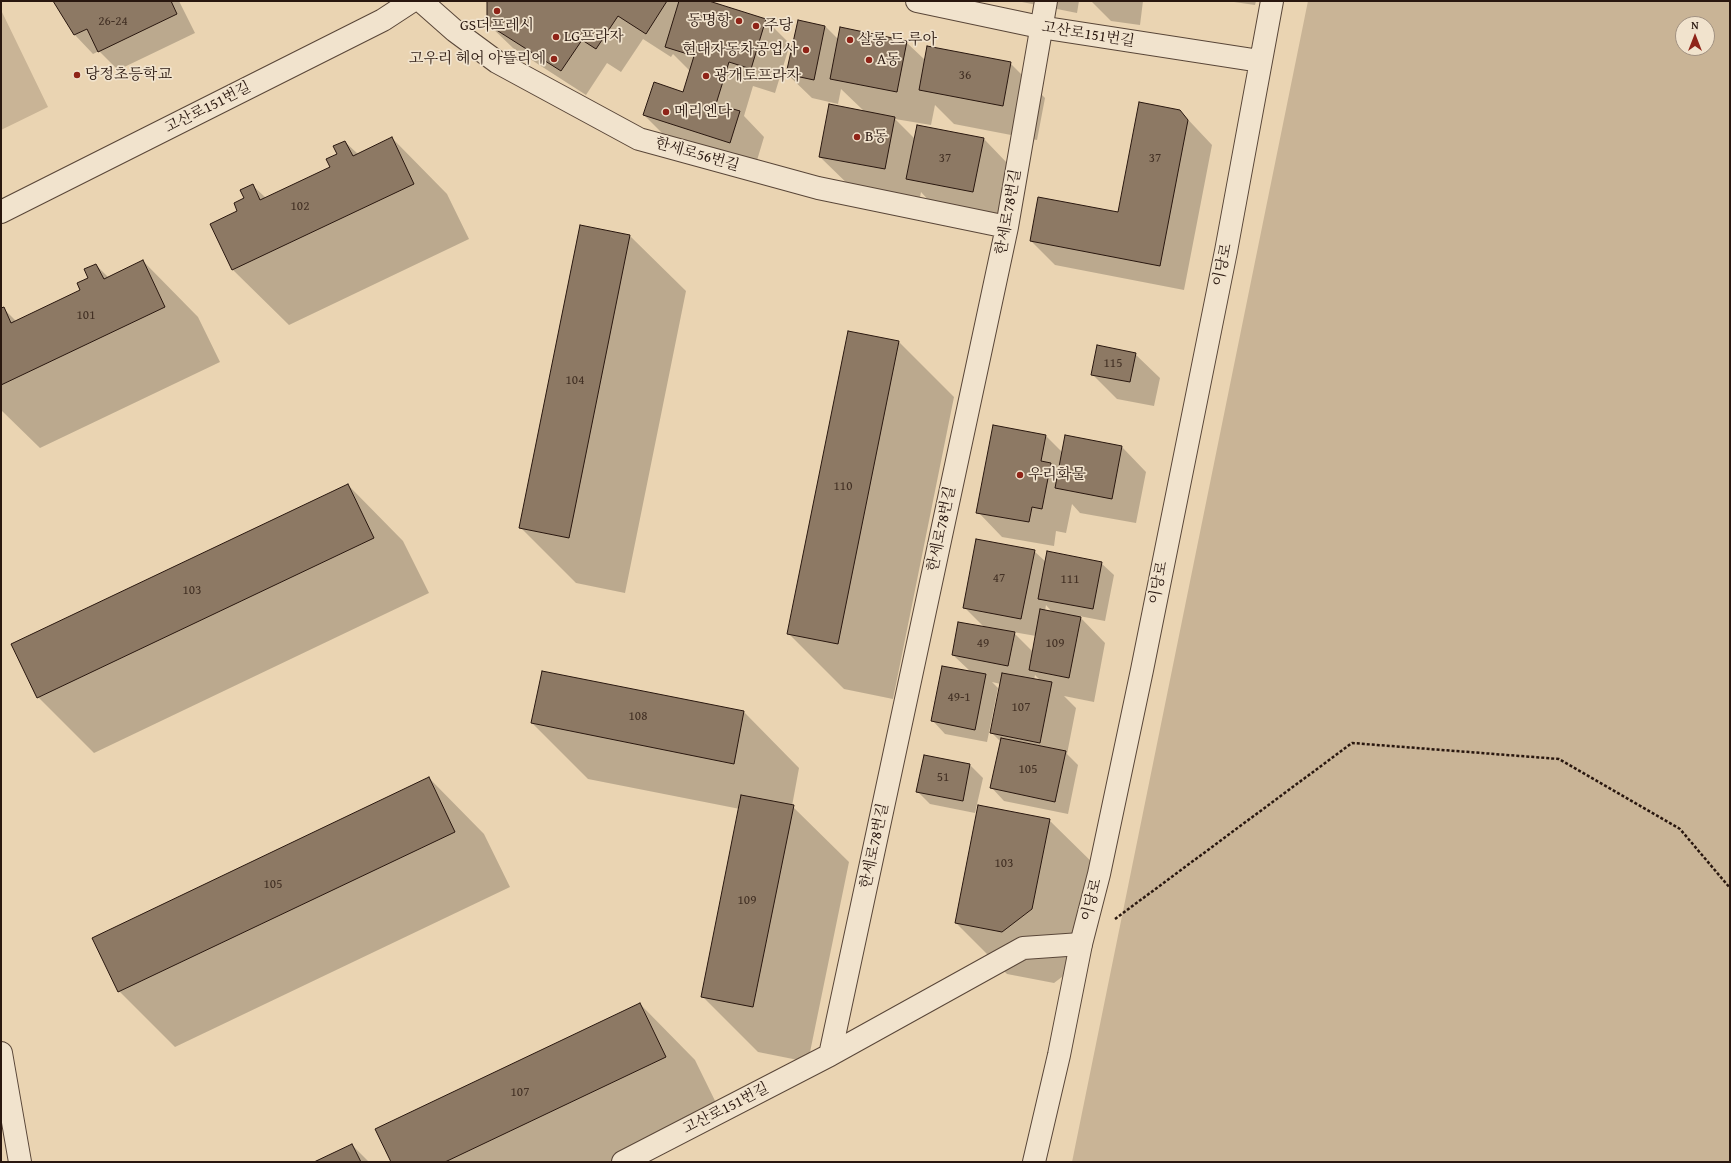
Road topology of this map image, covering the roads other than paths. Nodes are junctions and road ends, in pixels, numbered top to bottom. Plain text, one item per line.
1 (412, 1) edge
2 (421, 1) edge
3 (917, 1) edge
4 (1046, 1) edge
5 (1272, 1) edge
6 (1040, 27) junction
7 (1260, 61) junction
8 (1, 212) edge
9 (1007, 227) junction
10 (1081, 944) junction
11 (1, 1053) edge
12 (830, 1055) junction
13 (20, 1162) edge
14 (623, 1162) edge
15 (1034, 1162) edge

1 - 8 street, 고산로151번길
2 - 9 street, 한세로56번길
3 - 6 street, 고산로151번길
4 - 6 street, 한세로78번길
5 - 7 street, 이당로
6 - 7 street, 고산로151번길
6 - 9 street, 한세로78번길
7 - 10 street, 이당로
9 - 12 street, 한세로78번길
10 - 12 street, 고산로151번길
10 - 15 street, 이당로
11 - 13 street
12 - 14 street, 고산로151번길

